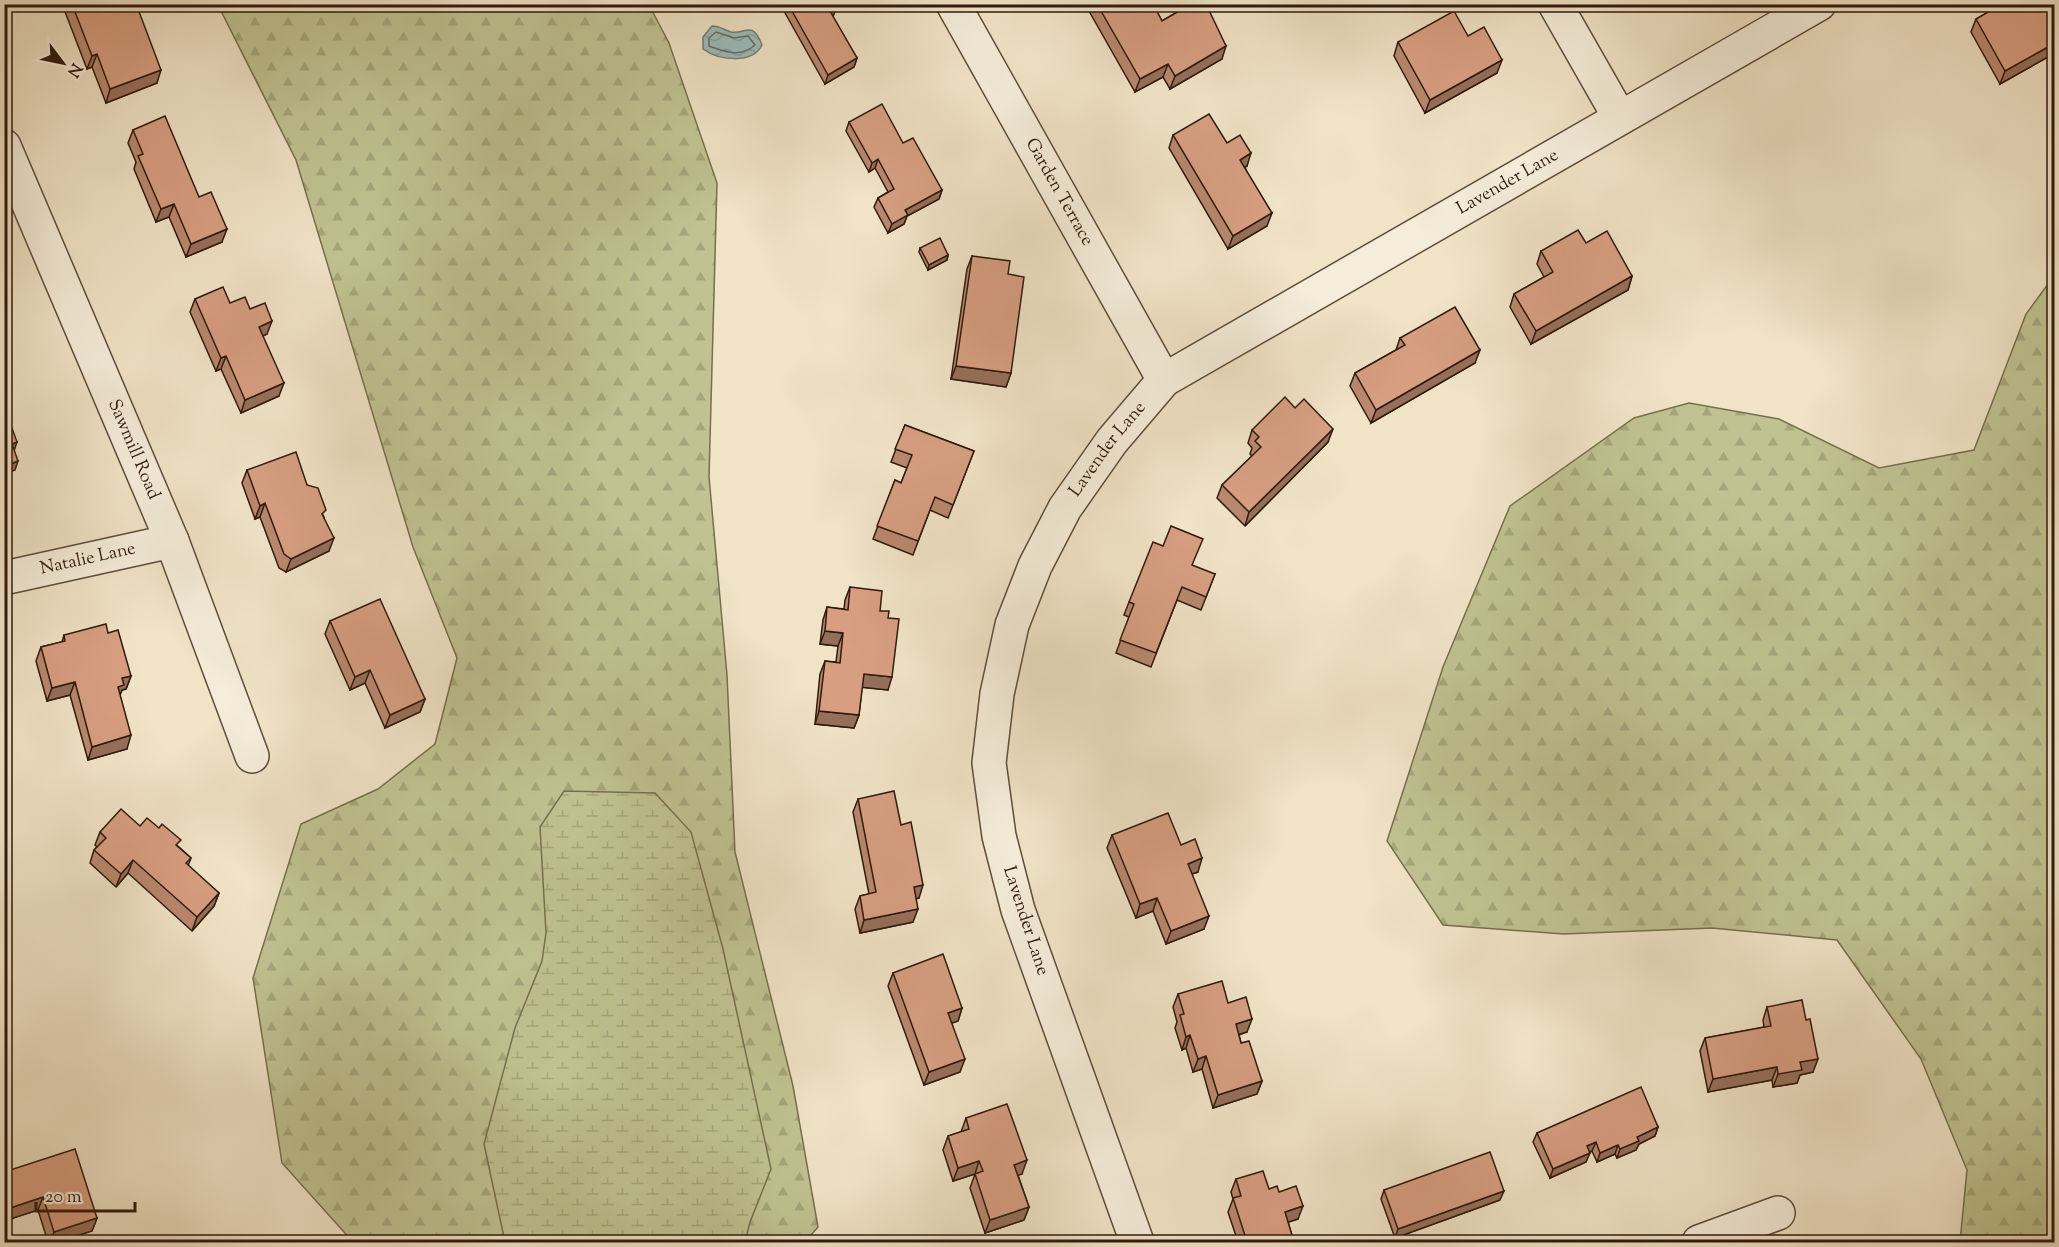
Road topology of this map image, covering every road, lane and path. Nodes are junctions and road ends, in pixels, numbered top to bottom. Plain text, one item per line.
1 (953, 4) edge
2 (1555, 4) edge
3 (1819, 4) edge
4 (1620, 118) junction
5 (4, 146) edge
6 (1164, 380) junction
7 (172, 541) junction
8 (4, 578) edge
9 (252, 756) dead end
10 (1778, 1213) dead end
11 (1137, 1242) edge
12 (1699, 1242) edge

1 - 6 street, Garden Terrace
2 - 4 street
3 - 4 street, Lavender Lane
4 - 6 street, Lavender Lane
5 - 7 street, Sawmill Road
6 - 11 street, Lavender Lane
7 - 8 street, Natalie Lane
7 - 9 street, Sawmill Road
10 - 12 street

